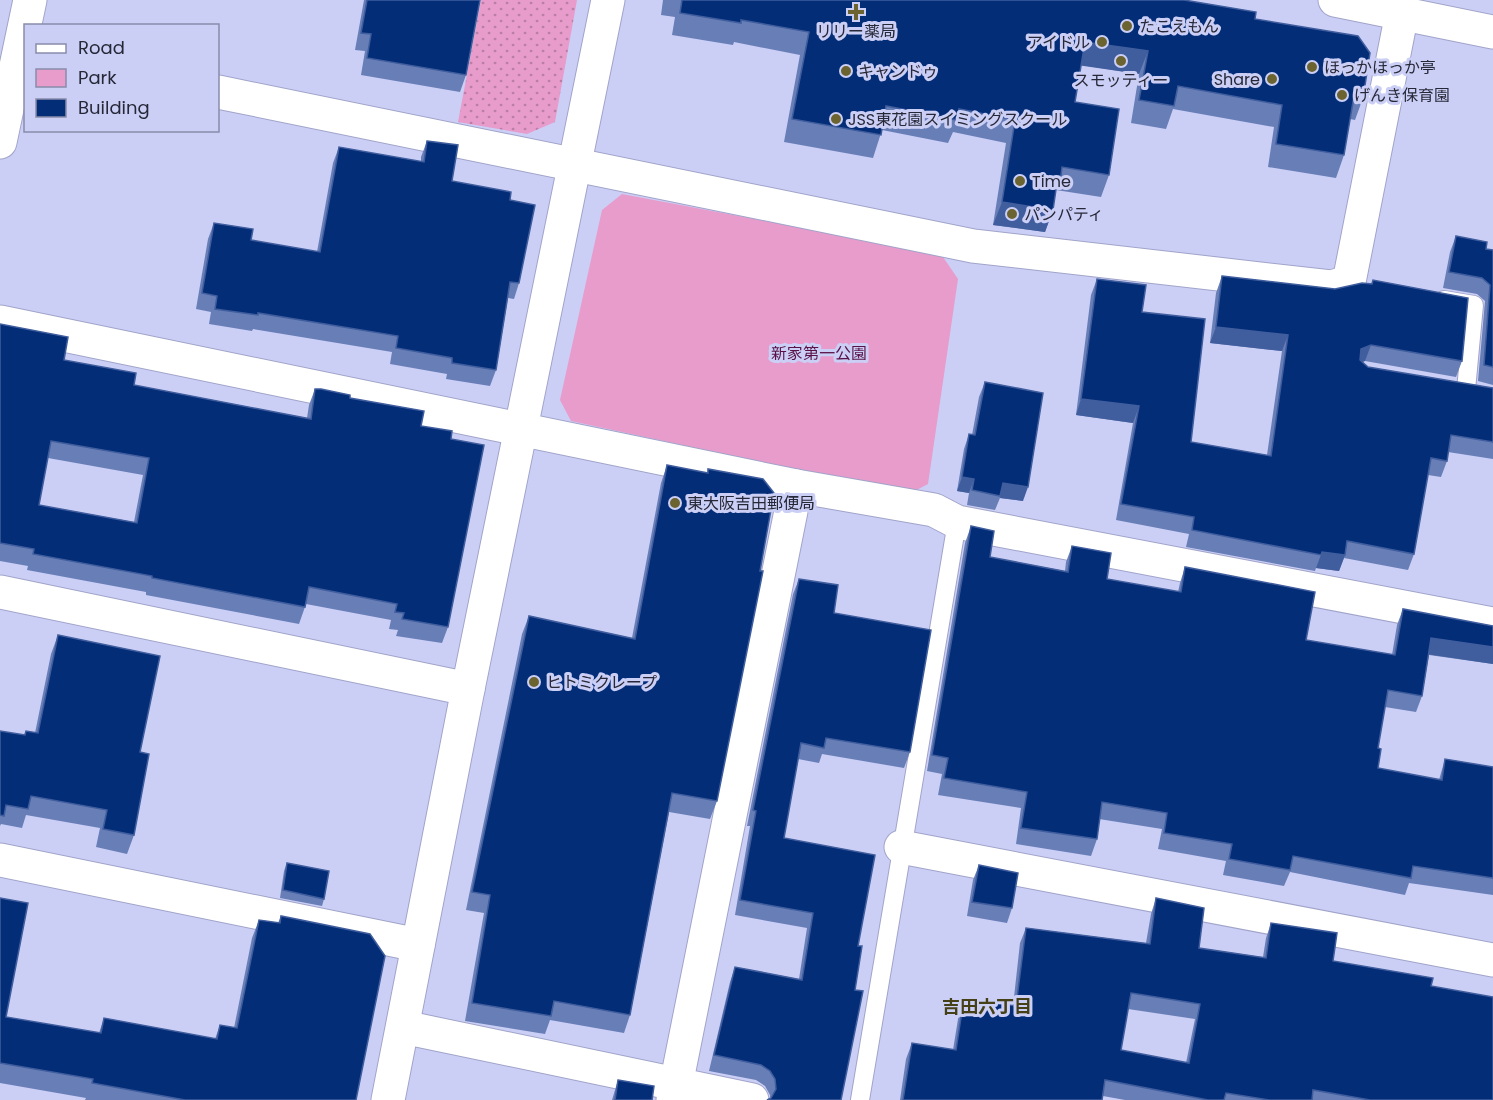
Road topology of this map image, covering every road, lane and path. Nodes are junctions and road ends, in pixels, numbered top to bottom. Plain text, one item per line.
1 (30, 0) edge
2 (608, 0) edge
3 (1335, 0) edge
4 (1402, 13) junction
5 (1493, 32) edge
6 (15, 51) edge
7 (219, 92) edge
8 (0, 142) edge
9 (577, 164) junction
10 (1429, 297) edge
11 (0, 322) edge
12 (1444, 386) edge
13 (523, 429) junction
14 (796, 486) junction
15 (957, 522) junction
16 (0, 592) edge
17 (1493, 624) edge
18 (468, 689) junction
19 (901, 847) junction
20 (0, 860) edge
21 (418, 945) junction
22 (1493, 960) edge
23 (403, 1027) junction
24 (674, 1091) edge
25 (388, 1100) edge
26 (752, 1100) edge
27 (860, 1100) edge

1 - 6 street
2 - 9 street
3 - 4 street
4 - 5 street
4 - 9 street
6 - 8 street
7 - 9 street
9 - 13 street
10 - 12 lane
11 - 13 street
13 - 14 street
13 - 18 street
14 - 15 street
14 - 24 street
15 - 17 street
15 - 19 lane
16 - 18 street
18 - 21 street
19 - 22 street
19 - 27 lane
20 - 21 street
21 - 23 street
23 - 24 street
23 - 25 street
24 - 26 street

